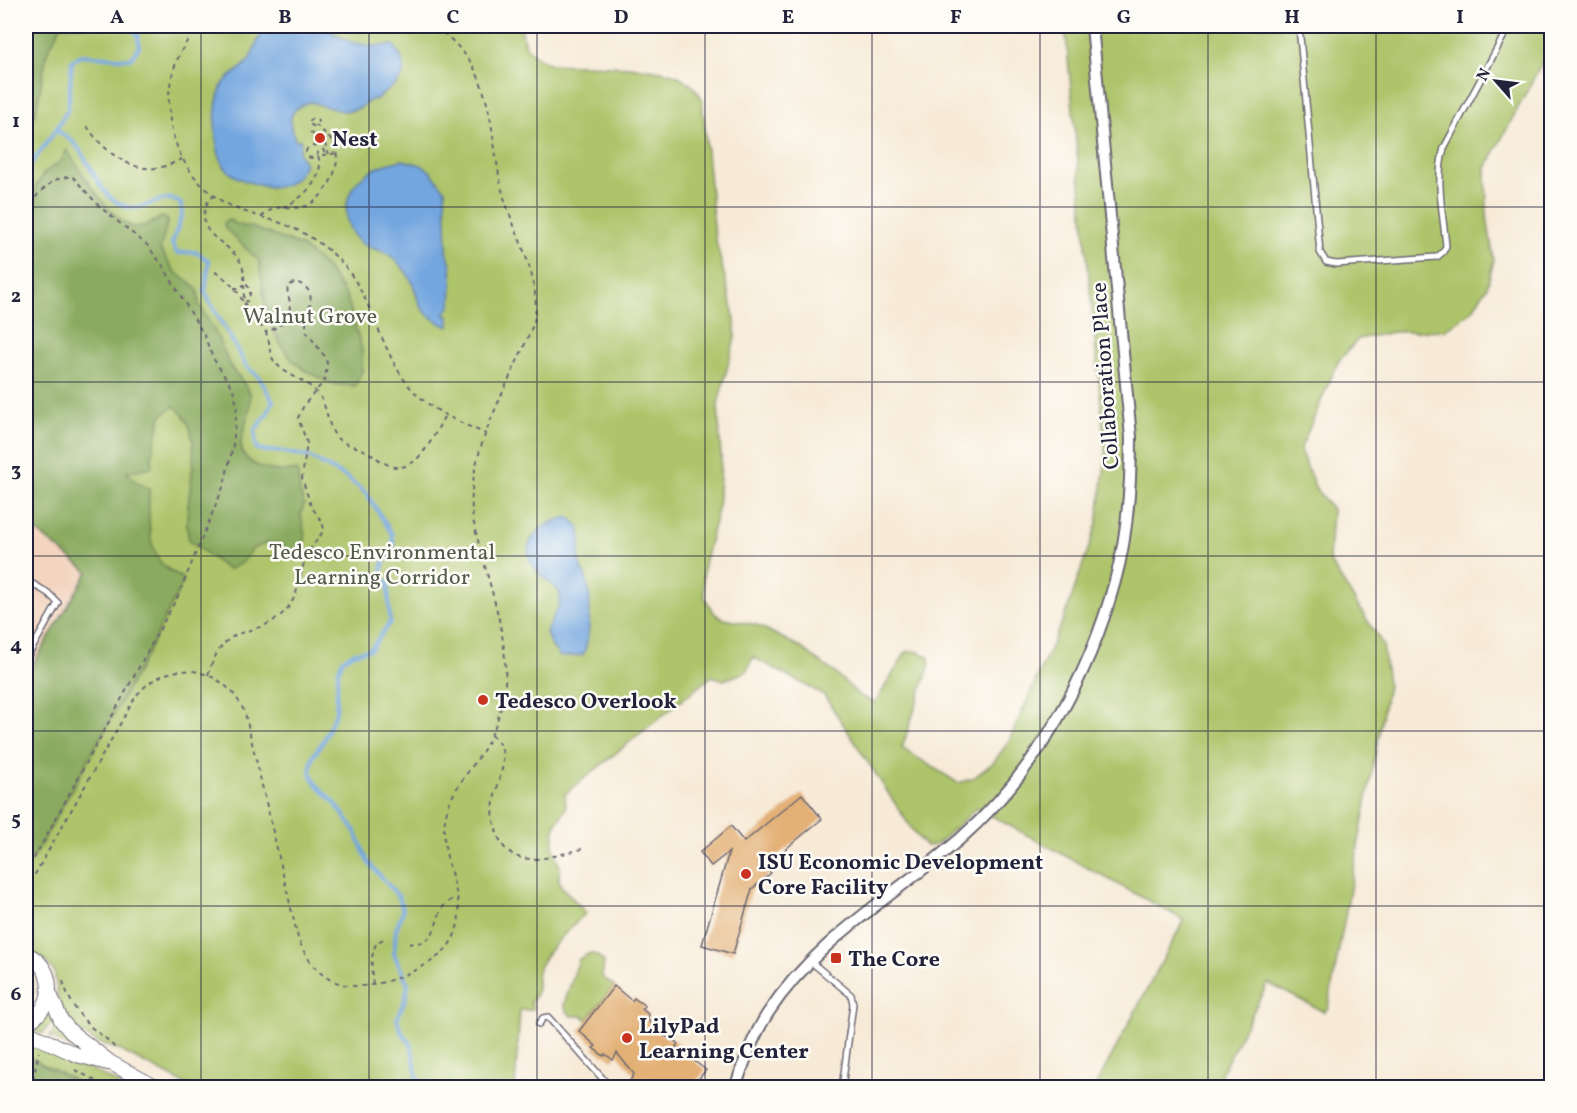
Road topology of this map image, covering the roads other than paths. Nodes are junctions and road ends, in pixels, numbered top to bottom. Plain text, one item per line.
1 (1092, 26) edge
2 (1299, 26) edge
3 (1509, 26) edge
4 (26, 580) edge
5 (26, 659) edge
6 (26, 954) edge
7 (810, 961) junction
8 (49, 992) junction
9 (26, 1023) edge
10 (539, 1024) dead end
11 (26, 1032) edge
12 (111, 1063) junction
13 (157, 1088) edge
14 (611, 1088) edge
15 (735, 1088) edge
16 (842, 1088) edge

1 - 7 street, Collaboration Place
2 - 3 lane
4 - 5 lane
6 - 8 street
7 - 15 street, Collaboration Place
7 - 16 lane
8 - 9 street
8 - 12 street
10 - 14 lane
11 - 12 street
12 - 13 street

